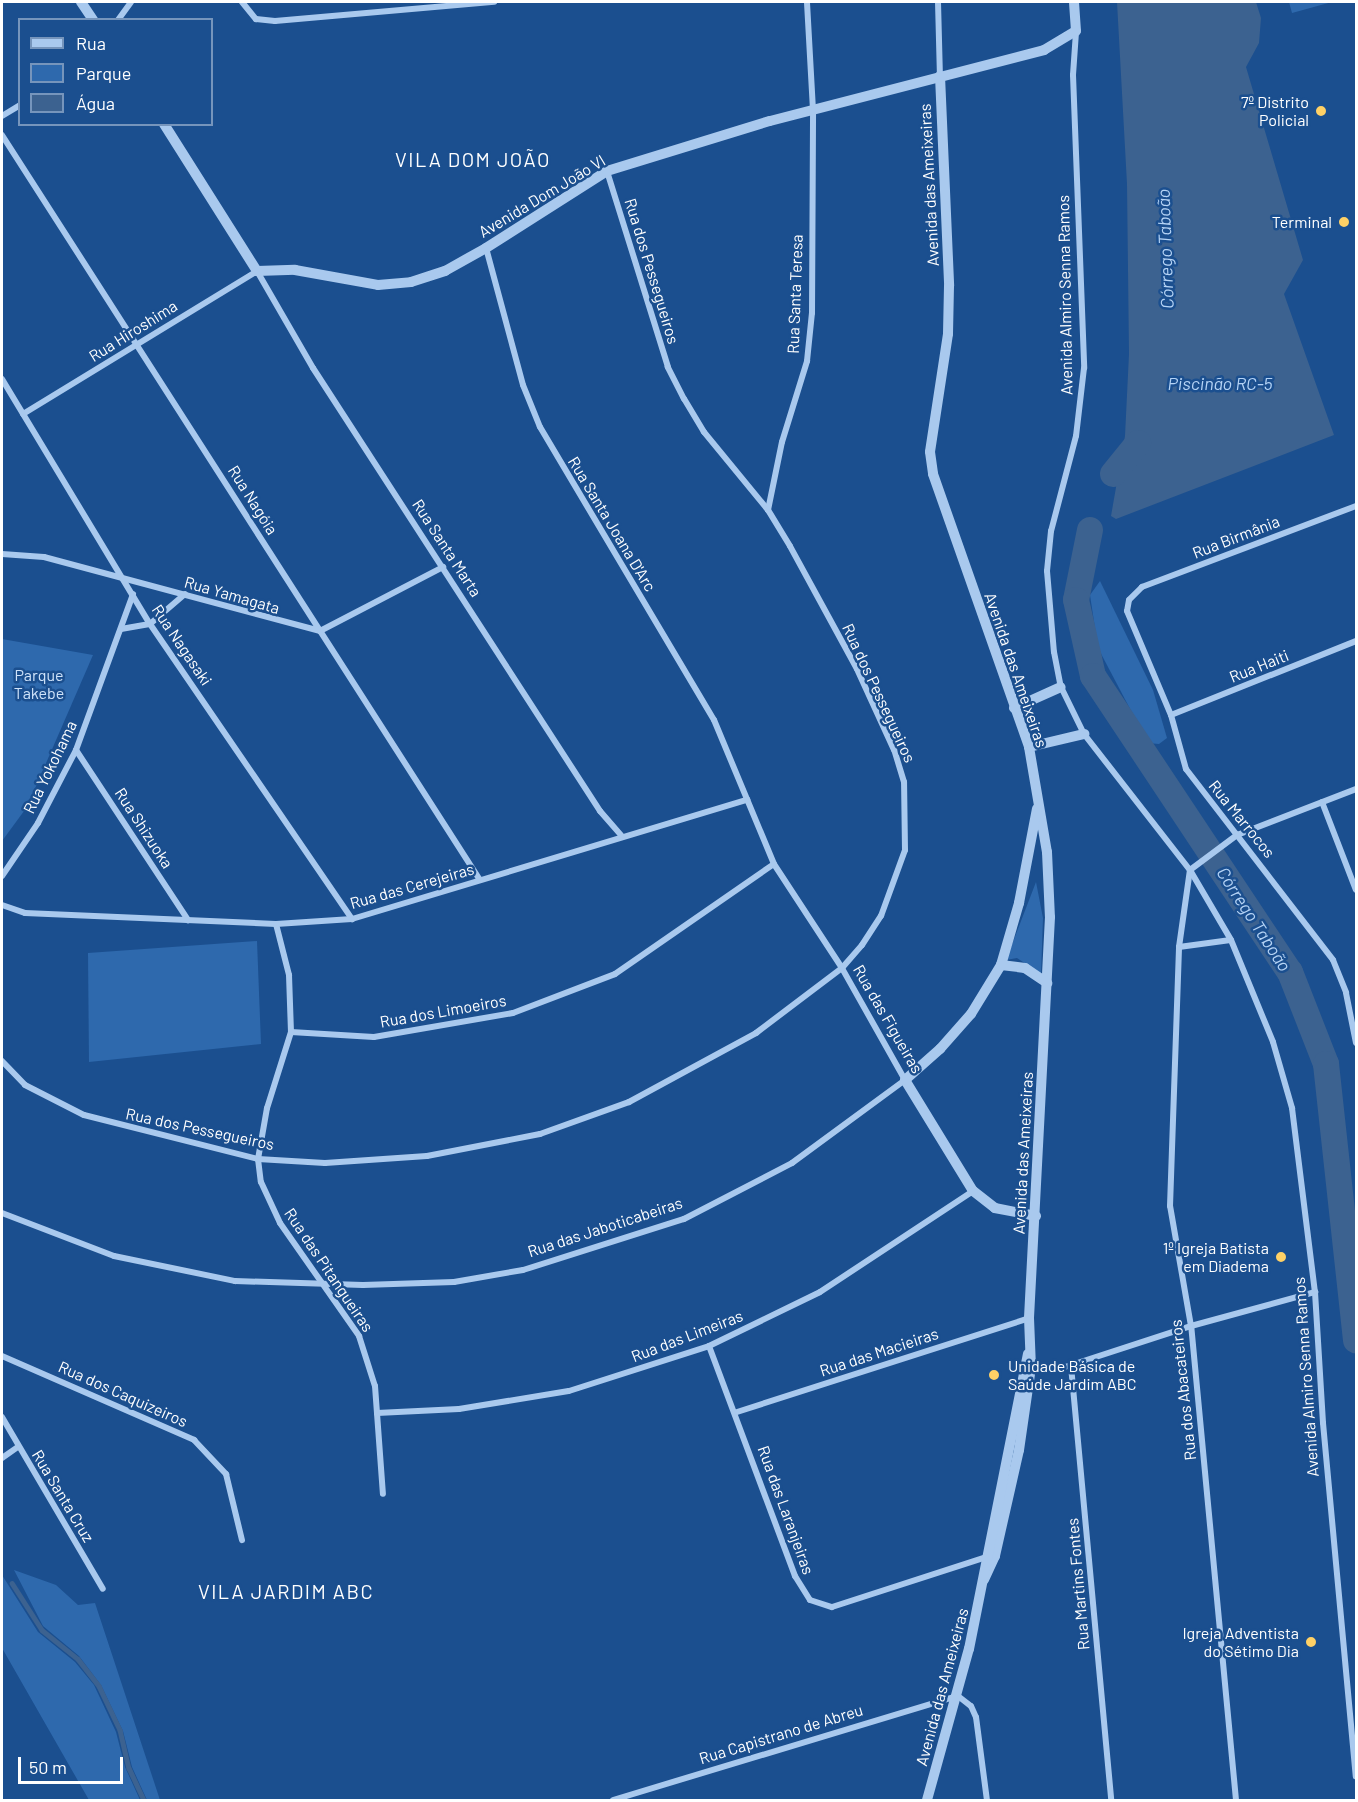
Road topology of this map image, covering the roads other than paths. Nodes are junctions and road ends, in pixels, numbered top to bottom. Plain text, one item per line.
1 (81, 2) edge
2 (132, 2) edge
3 (242, 2) edge
4 (494, 2) edge
5 (807, 2) edge
6 (938, 2) edge
7 (1074, 2) edge
8 (423, 5) edge
9 (92, 18) edge
10 (120, 18) edge
11 (1076, 31) junction
12 (939, 76) junction
13 (18, 106) edge
14 (813, 110) junction
15 (2, 116) edge
16 (165, 126) edge
17 (2, 135) edge
18 (607, 171) junction
19 (486, 248) junction
20 (257, 271) junction
21 (137, 344) junction
22 (2, 379) edge
23 (23, 414) junction
24 (1356, 506) edge
25 (768, 510) junction
26 (2, 554) edge
27 (443, 567) junction
28 (123, 579) junction
29 (133, 594) junction
30 (185, 594) junction
31 (1128, 600) joint
32 (150, 624) junction
33 (121, 629) junction
34 (320, 632) junction
35 (1356, 641) edge
36 (1061, 687) junction
37 (1014, 708) junction
38 (1171, 715) junction
39 (1084, 734) junction
40 (1029, 747) junction
41 (76, 750) junction
42 (1356, 789) edge
43 (747, 800) junction
44 (1039, 800) junction
45 (1322, 802) junction
46 (621, 836) junction
47 (1237, 836) junction
48 (774, 864) junction
49 (1193, 869) junction
50 (2, 876) edge
51 (480, 880) junction
52 (1356, 890) edge
53 (2, 905) edge
54 (352, 919) junction
55 (188, 920) junction
56 (276, 924) junction
57 (1231, 940) junction
58 (1179, 947) junction
59 (1001, 965) junction
60 (842, 968) junction
61 (1047, 983) junction
62 (291, 1032) junction
63 (1356, 1043) edge
64 (2, 1061) edge
65 (905, 1080) junction
66 (258, 1159) junction
67 (973, 1191) junction
68 (2, 1213) edge
69 (1036, 1216) junction
70 (320, 1284) junction
71 (1315, 1292) junction
72 (1029, 1318) junction
73 (1191, 1326) junction
74 (709, 1346) junction
75 (2, 1356) edge
76 (1028, 1366) junction
77 (1071, 1366) junction
78 (737, 1412) junction
79 (377, 1413) junction
80 (2, 1417) edge
81 (18, 1447) junction
82 (2, 1458) edge
83 (383, 1494) dead end
84 (242, 1540) dead end
85 (990, 1556) junction
86 (103, 1588) dead end
87 (958, 1696) junction
88 (1356, 1776) edge
89 (613, 1800) edge
90 (927, 1800) edge
91 (987, 1800) edge
92 (1111, 1800) edge
93 (1236, 1800) edge

1 - 9 street
2 - 10 street
3 - 8 street
4 - 8 street
5 - 14 street, Rua Santa Teresa
6 - 12 street
7 - 11 street, Avenida Almiro Senna Ramos
11 - 12 street, Avenida Dom João VI
11 - 36 street, Avenida Almiro Senna Ramos
12 - 14 street, Avenida Dom João VI
12 - 37 street, Avenida das Ameixeiras
13 - 15 street
14 - 18 street, Avenida Dom João VI
14 - 25 street, Rua Santa Teresa
16 - 20 street
17 - 21 street, Rua Nagóia
18 - 19 street, Avenida Dom João VI
18 - 25 street, Rua dos Pessegueiros
19 - 20 street, Avenida Dom João VI
19 - 43 street, Rua Santa Joana D'Arc
20 - 21 street, Rua Hiroshima
20 - 27 street, Rua Santa Marta
21 - 23 street, Rua Hiroshima
21 - 34 street, Rua Nagóia
22 - 23 street, Rua Nagasaki
23 - 28 street, Rua Nagasaki
24 - 31 street, Rua Birmânia
25 - 60 street, Rua dos Pessegueiros
26 - 28 street, Rua Yamagata
27 - 34 street
27 - 46 street, Rua Santa Marta
28 - 29 street, Rua Nagasaki
28 - 30 street, Rua Yamagata
29 - 32 street, Rua Nagasaki
29 - 33 street, Rua Yokohama
30 - 32 street
30 - 34 street, Rua Yamagata
31 - 38 street, Rua Marrocos
32 - 33 street
32 - 54 street, Rua Nagasaki
33 - 41 street, Rua Yokohama
34 - 51 street, Rua Nagóia
35 - 38 street, Rua Haiti
36 - 37 street
36 - 39 street, Avenida Almiro Senna Ramos
37 - 40 street, Avenida das Ameixeiras
38 - 47 street, Rua Marrocos
39 - 40 street
39 - 49 street, Avenida Almiro Senna Ramos
40 - 44 street, Avenida das Ameixeiras
41 - 50 street, Rua Yokohama
41 - 55 street, Rua Shizuoka
42 - 45 street
43 - 46 street, Rua das Cerejeiras
43 - 48 street, Rua das Figueiras
44 - 59 street, Rua das Jaboticabeiras
44 - 61 street, Avenida das Ameixeiras
45 - 47 street
45 - 52 street
46 - 51 street, Rua das Cerejeiras
47 - 49 street
47 - 63 street, Rua Marrocos
48 - 60 street, Rua das Figueiras
48 - 62 street, Rua dos Limoeiros
49 - 57 street, Avenida Almiro Senna Ramos
49 - 58 street, Rua dos Abacateiros
51 - 54 street, Rua das Cerejeiras
53 - 55 street, Rua das Cerejeiras
54 - 56 street, Rua das Cerejeiras
55 - 56 street, Rua das Cerejeiras
56 - 62 street, Rua das Pitangueiras
57 - 58 street
57 - 71 street, Avenida Almiro Senna Ramos
58 - 73 street, Rua dos Abacateiros
59 - 61 street
59 - 65 street, Rua das Jaboticabeiras
60 - 65 street, Rua das Figueiras
60 - 66 street, Rua dos Pessegueiros
61 - 69 street, Avenida das Ameixeiras
62 - 66 street, Rua das Pitangueiras
64 - 66 street, Rua dos Pessegueiros
65 - 67 street, Rua das Figueiras
65 - 70 street, Rua das Jaboticabeiras
66 - 70 street, Rua das Pitangueiras
67 - 69 street, Rua das Figueiras
67 - 74 street, Rua das Limeiras
68 - 70 street, Rua das Jaboticabeiras
69 - 72 street, Avenida das Ameixeiras
70 - 79 street, Rua das Pitangueiras
71 - 73 street
71 - 88 street, Avenida Almiro Senna Ramos
72 - 76 street, Avenida das Ameixeiras
72 - 78 street, Rua das Macieiras
73 - 77 street
73 - 93 street, Rua dos Abacateiros
74 - 78 street, Rua das Laranjeiras
74 - 79 street, Rua das Limeiras
75 - 84 street, Rua dos Caquizeiros
76 - 77 street
76 - 85 street, Avenida das Ameixeiras
77 - 92 street, Rua Martins Fontes
78 - 85 street, Rua das Laranjeiras
79 - 83 street, Rua das Pitangueiras
80 - 81 street, Rua Santa Cruz
81 - 82 street
81 - 86 street, Rua Santa Cruz
85 - 87 street, Avenida das Ameixeiras
87 - 89 street, Rua Capistrano de Abreu
87 - 90 street, Avenida das Ameixeiras
87 - 91 street

